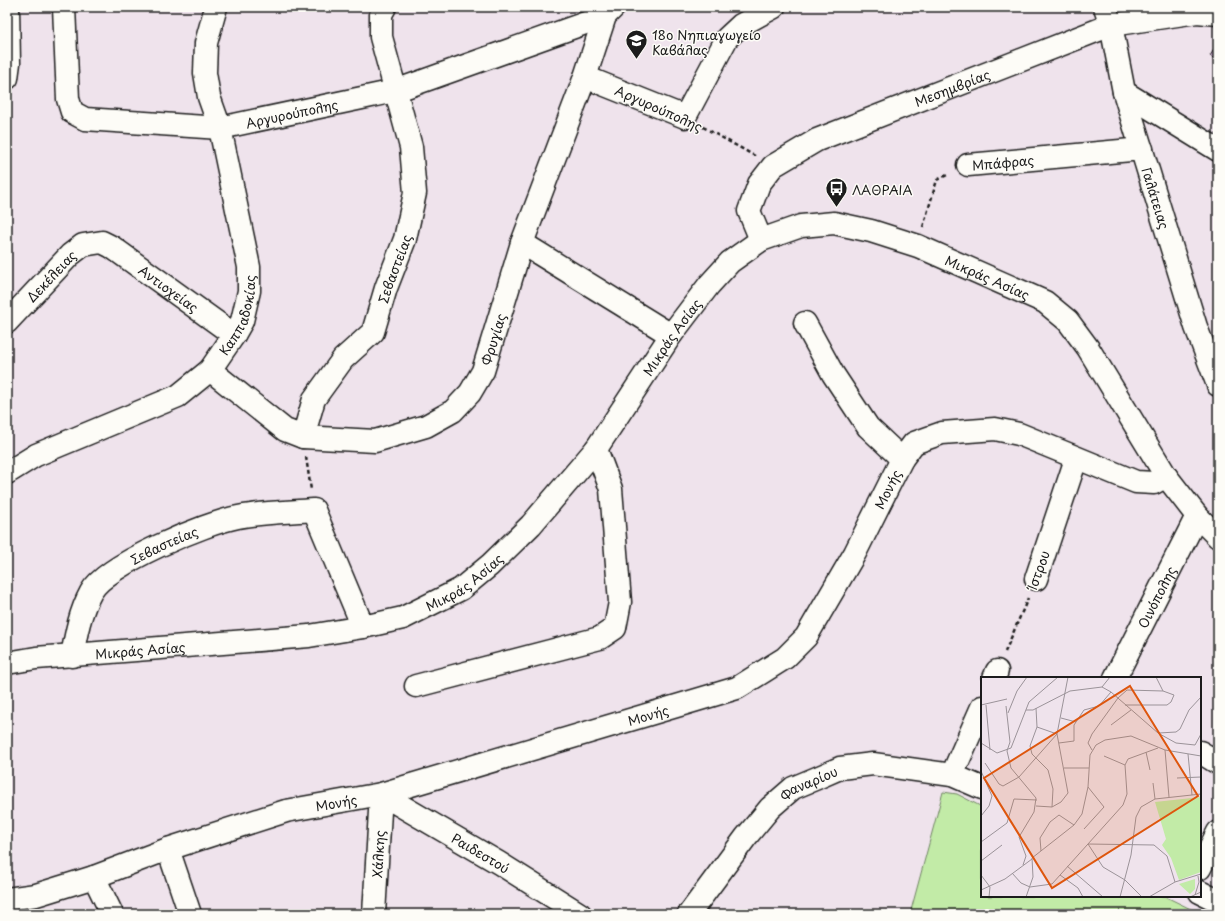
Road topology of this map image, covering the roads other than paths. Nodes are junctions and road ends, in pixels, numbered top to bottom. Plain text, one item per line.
1 (8, 7) edge
2 (64, 7) edge
3 (216, 7) edge
4 (385, 7) edge
5 (769, 8) edge
6 (606, 10) edge
7 (1218, 14) edge
8 (1108, 16) edge
9 (585, 77) junction
10 (7, 78) edge
11 (395, 91) junction
12 (1124, 92) junction
13 (220, 128) junction
14 (1142, 149) junction
15 (1218, 150) edge
16 (968, 165) road end
17 (761, 240) junction
18 (102, 242) joint
19 (522, 243) junction
20 (7, 322) edge
21 (804, 323) dead end
22 (234, 335) junction
23 (671, 335) junction
24 (210, 370) junction
25 (1218, 385) edge
26 (303, 437) junction
27 (596, 450) junction
28 (902, 459) junction
29 (1076, 459) junction
30 (7, 473) edge
31 (1166, 476) junction
32 (1197, 516) junction
33 (1218, 537) edge
34 (1036, 579) road end
35 (363, 627) junction
36 (7, 648) edge
37 (72, 656) junction
38 (36, 658) junction
39 (7, 663) edge
40 (1116, 677) edge
41 (416, 686) dead end
42 (981, 709) edge
43 (1201, 753) edge
44 (1218, 763) edge
45 (952, 775) junction
46 (981, 788) edge
47 (381, 794) junction
48 (1218, 832) edge
49 (168, 849) junction
50 (1201, 866) edge
51 (94, 877) junction
52 (1201, 892) edge
53 (7, 899) edge
54 (1218, 901) edge
55 (112, 914) edge
56 (190, 914) edge
57 (374, 914) edge
58 (580, 914) edge
59 (689, 914) edge

1 - 10 street
2 - 13 street, Αργυρούπολης
3 - 13 street, Καππαδοκίας
4 - 11 street, Σεβαστείας
5 - 9 street, Αργυρούπολης
6 - 9 street, Φρυγίας
6 - 11 street, Αργυρούπολης
7 - 8 street, Μεσημβρίας
8 - 12 street, Γαλάτειας
8 - 17 street, Μεσημβρίας
9 - 19 street, Φρυγίας
11 - 13 street, Αργυρούπολης
11 - 26 street, Σεβαστείας
12 - 14 street, Γαλάτειας
12 - 15 street
13 - 22 street, Καππαδοκίας
14 - 16 street, Μπάφρας
14 - 25 street, Γαλάτειας
17 - 23 street, Μικράς Ασίας
17 - 31 street, Μικράς Ασίας
18 - 20 street, Δεκέλειας
18 - 22 street, Αντιοχείας
19 - 23 street
19 - 26 street, Φρυγίας
21 - 28 street
22 - 24 street, Καππαδοκίας
23 - 27 street, Μικράς Ασίας
24 - 26 street, Φρυγίας
24 - 30 street, Καππαδοκίας
27 - 35 street, Μικράς Ασίας
27 - 41 street
28 - 29 street, Μονής
28 - 47 street, Μονής
29 - 31 street, Μονής
29 - 34 street, Ίστρου
31 - 32 street, Μικράς Ασίας
32 - 33 street, Μικράς Ασίας
32 - 40 street, Οινόπολης
35 - 37 street, Μικράς Ασίας
35 - 37 street, Σεβαστείας
36 - 38 street
37 - 38 street, Μικράς Ασίας
38 - 39 street, Μικράς Ασίας
42 - 45 street
43 - 44 street
45 - 46 street, Φαναρίου
45 - 59 street, Φαναρίου
47 - 49 street, Μονής
47 - 57 street, Χάλκης
47 - 58 street, Ραιδεστού
48 - 50 street
49 - 51 street, Μονής
49 - 56 street
51 - 53 street, Μονής
51 - 55 street
52 - 54 street

